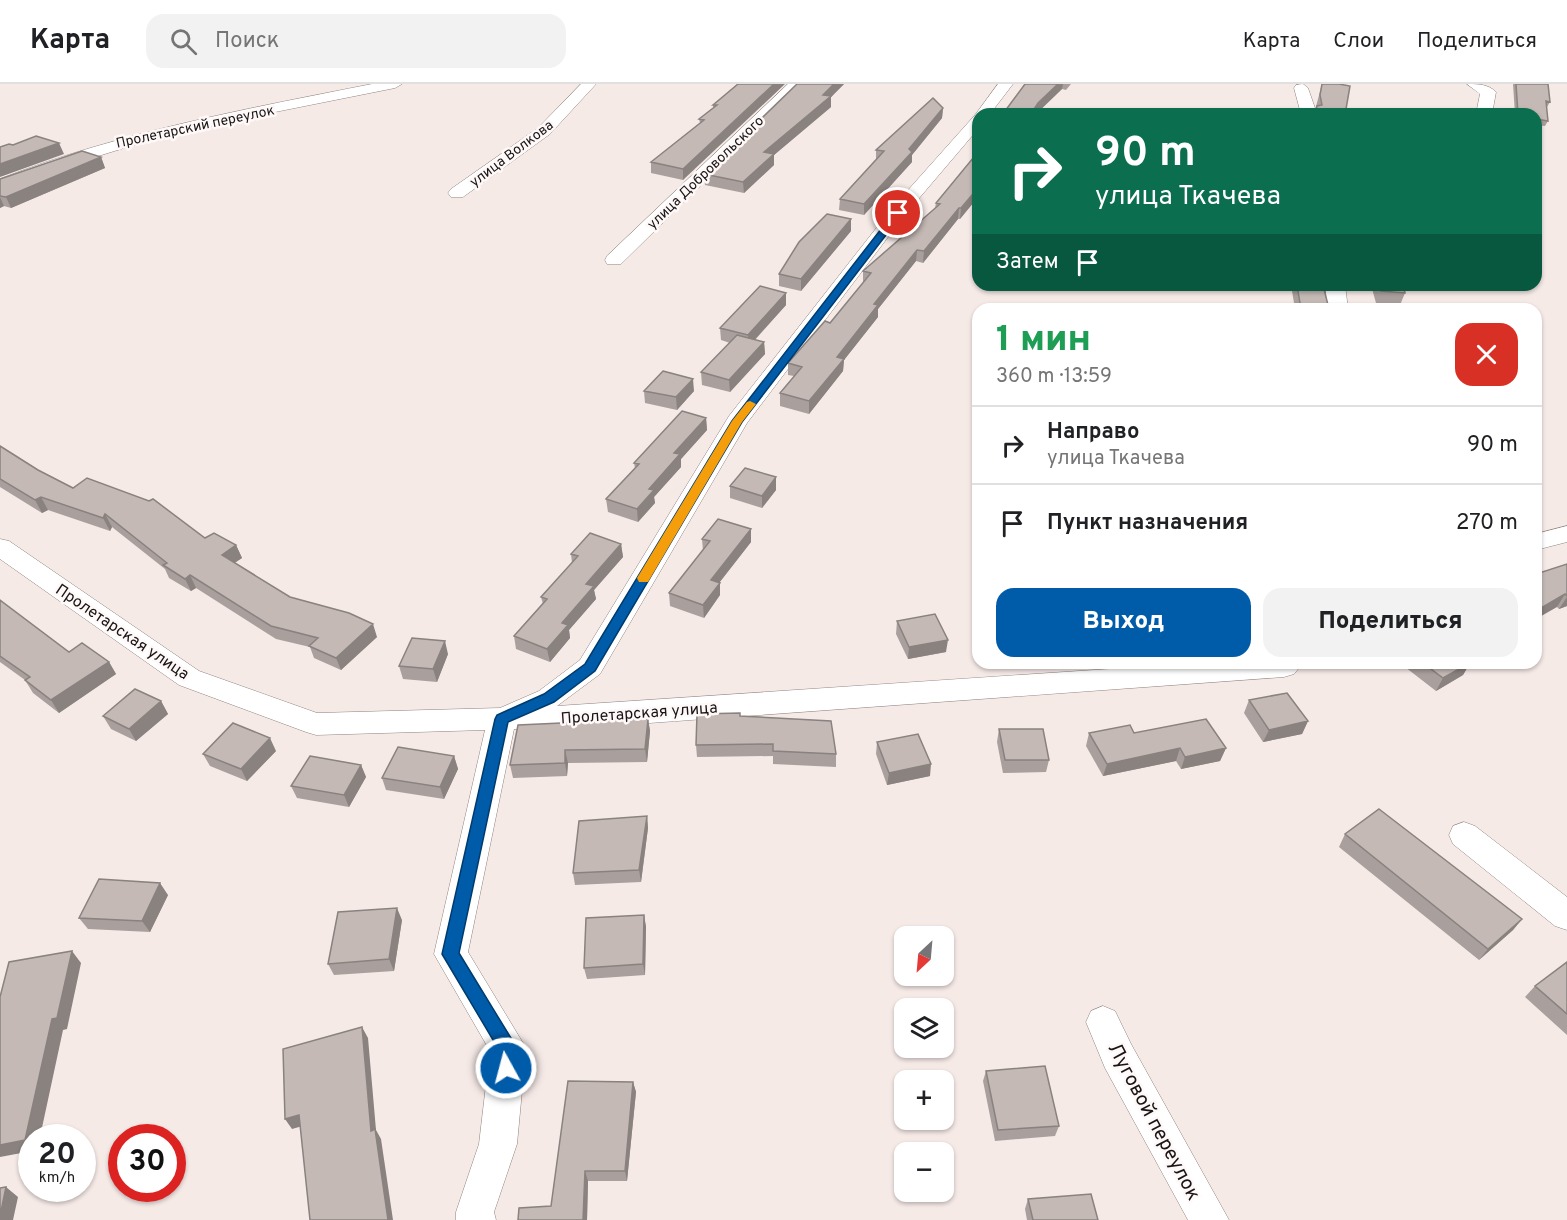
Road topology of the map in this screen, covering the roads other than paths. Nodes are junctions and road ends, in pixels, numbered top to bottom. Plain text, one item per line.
1 (395, 84) edge
2 (589, 84) edge
3 (797, 84) edge
4 (1006, 84) edge
5 (1474, 84) edge
6 (1301, 88) dead end
7 (987, 108) edge
8 (1307, 108) edge
9 (1485, 108) edge
10 (972, 126) edge
11 (0, 185) edge
12 (457, 194) dead end
13 (614, 260) dead end
14 (1567, 534) edge
15 (1542, 541) edge
16 (0, 547) edge
17 (1256, 669) edge
18 (502, 719) junction
19 (1464, 835) dead end
20 (1567, 916) edge
21 (1103, 1022) dead end
22 (476, 1220) edge
23 (1209, 1220) edge

1 - 11 street, Пролетарский переулок
2 - 12 street, улица Волкова
3 - 13 street, улица Добровольского
4 - 7 street
5 - 9 street
6 - 8 street
10 - 18 street
14 - 15 street
16 - 18 street, Пролетарская улица
17 - 18 street, Пролетарская улица
18 - 22 street
19 - 20 street
21 - 23 street, Луговой переулок

